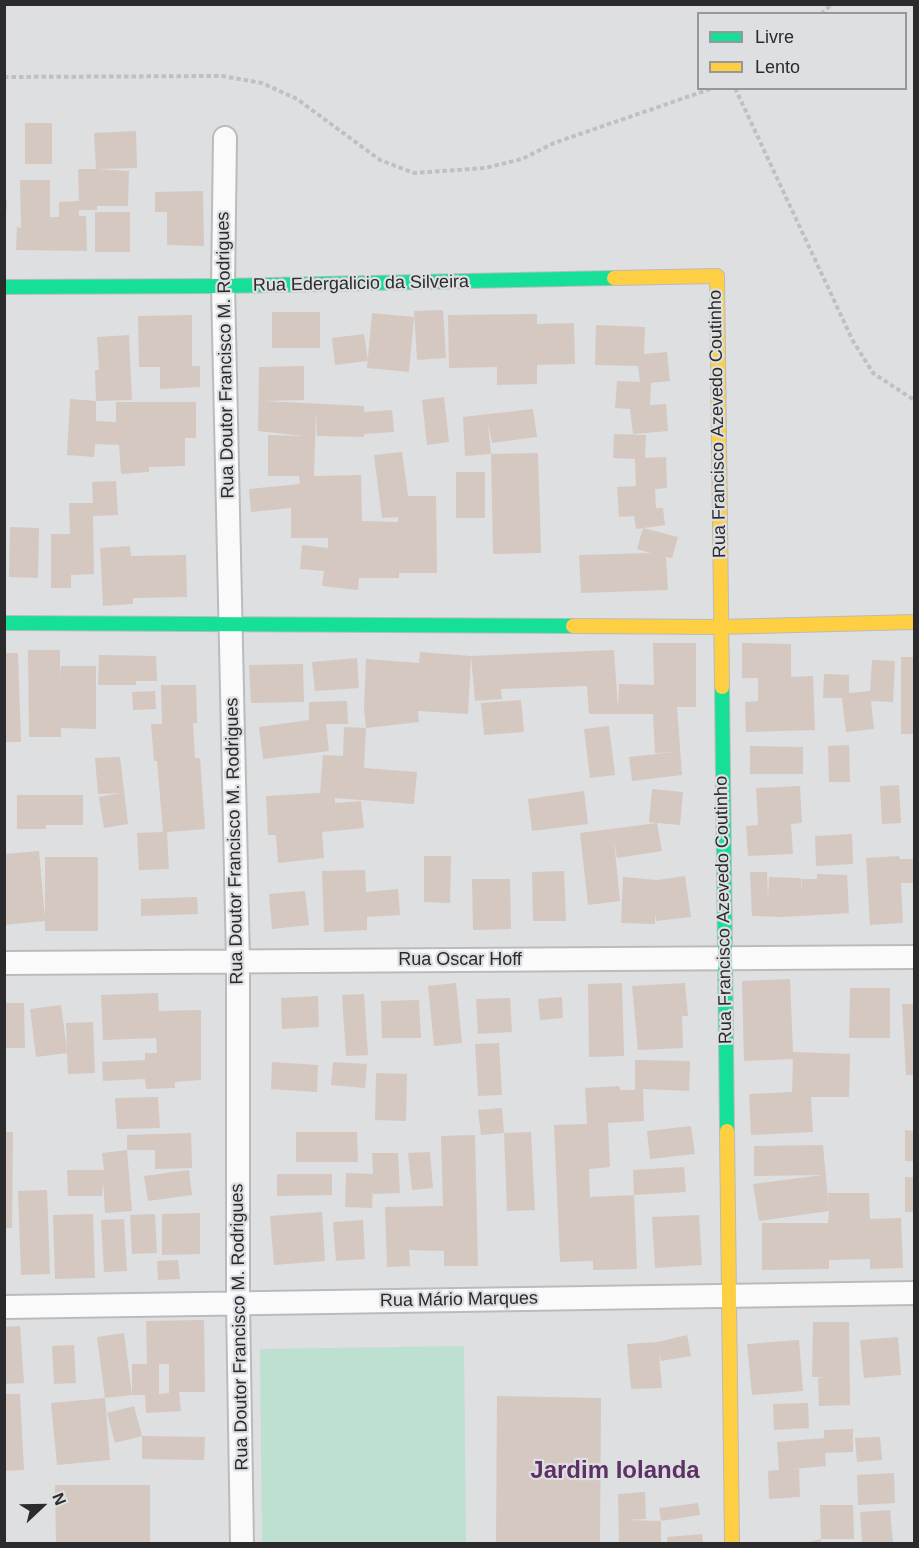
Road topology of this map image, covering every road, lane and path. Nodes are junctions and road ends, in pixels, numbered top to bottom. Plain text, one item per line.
1 (583, 4) edge
2 (598, 4) edge
3 (4, 77) edge
4 (707, 90) edge
5 (736, 90) edge
6 (225, 138) dead end
7 (717, 276) joint
8 (223, 286) junction
9 (4, 287) edge
10 (915, 400) edge
11 (4, 622) edge
12 (915, 622) edge
13 (231, 624) junction
14 (720, 627) junction
15 (915, 957) edge
16 (238, 960) junction
17 (724, 960) junction
18 (4, 963) edge
19 (915, 1293) edge
20 (728, 1296) junction
21 (238, 1303) junction
22 (4, 1307) edge
23 (242, 1544) edge
24 (732, 1544) edge

1 - 2 path
3 - 4 path
5 - 10 path
6 - 8 street, Rua Doutor Francisco M. Rodrigues
7 - 8 street, Rua Edergalicio da Silveira
7 - 14 street, Rua Francisco Azevedo Coutinho
8 - 9 street, Rua Edergalicio da Silveira
8 - 13 street, Rua Doutor Francisco M. Rodrigues
11 - 13 street
12 - 14 street
13 - 14 street
13 - 16 street, Rua Doutor Francisco M. Rodrigues
14 - 17 street, Rua Francisco Azevedo Coutinho
15 - 17 street, Rua Oscar Hoff
16 - 17 street, Rua Oscar Hoff
16 - 18 street, Rua Oscar Hoff
16 - 21 street, Rua Doutor Francisco M. Rodrigues
17 - 20 street, Rua Francisco Azevedo Coutinho
19 - 20 street, Rua Mário Marques
20 - 21 street, Rua Mário Marques
20 - 24 street, Rua Francisco Azevedo Coutinho
21 - 22 street, Rua Mário Marques
21 - 23 street, Rua Doutor Francisco M. Rodrigues

